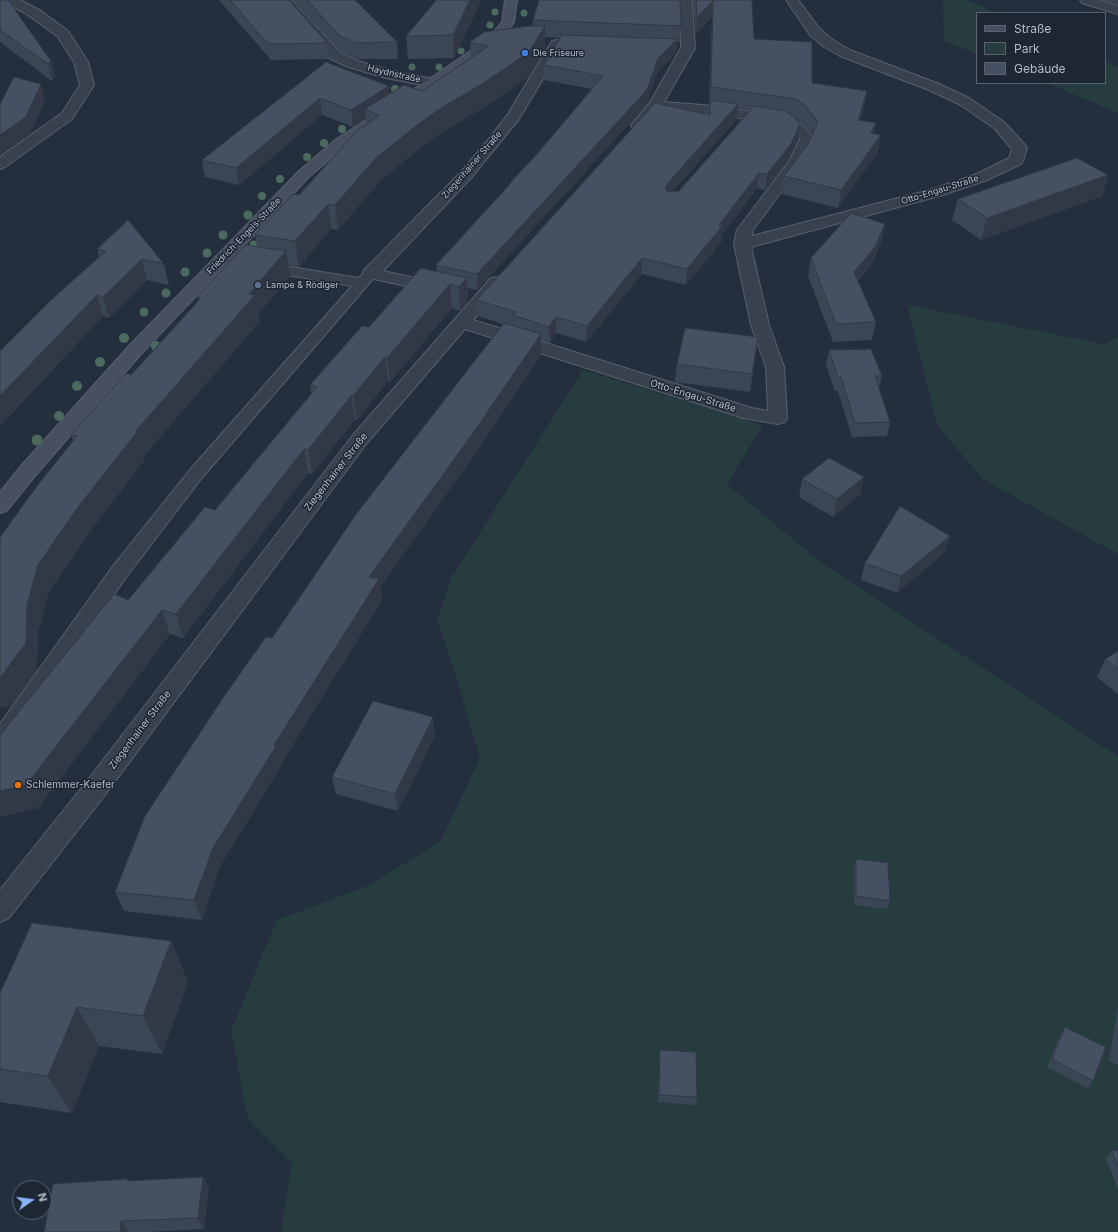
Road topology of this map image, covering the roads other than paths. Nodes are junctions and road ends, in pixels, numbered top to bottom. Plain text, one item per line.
1 (11, 0) edge
2 (285, 0) edge
3 (511, 0) edge
4 (686, 0) edge
5 (792, 0) edge
6 (1086, 0) edge
7 (1118, 10) edge
8 (572, 45) edge
9 (672, 47) edge
10 (688, 48) junction
11 (433, 83) junction
12 (655, 106) junction
13 (749, 115) junction
14 (739, 126) edge
15 (628, 135) edge
16 (0, 164) edge
17 (742, 244) junction
18 (222, 260) junction
19 (508, 269) edge
20 (366, 278) junction
21 (482, 298) junction
22 (461, 322) junction
23 (0, 506) edge
24 (0, 737) edge
25 (0, 910) edge

1 - 16 street
2 - 11 street, Haydnstraße
3 - 11 street, Friedrich-Engels-Straße
4 - 10 street
5 - 17 street, Otto-Engau-Straße
6 - 7 street
8 - 20 street, Ziegenhainer Straße
9 - 10 street
10 - 12 street
11 - 18 street, Friedrich-Engels-Straße
12 - 13 street
12 - 15 street
13 - 14 lane
13 - 17 street
17 - 22 street, Otto-Engau-Straße
18 - 20 lane
18 - 23 street, Friedrich-Engels-Straße
19 - 21 street, Ziegenhainer Straße
20 - 21 street
20 - 24 lane
21 - 22 street, Ziegenhainer Straße
22 - 25 street, Ziegenhainer Straße

